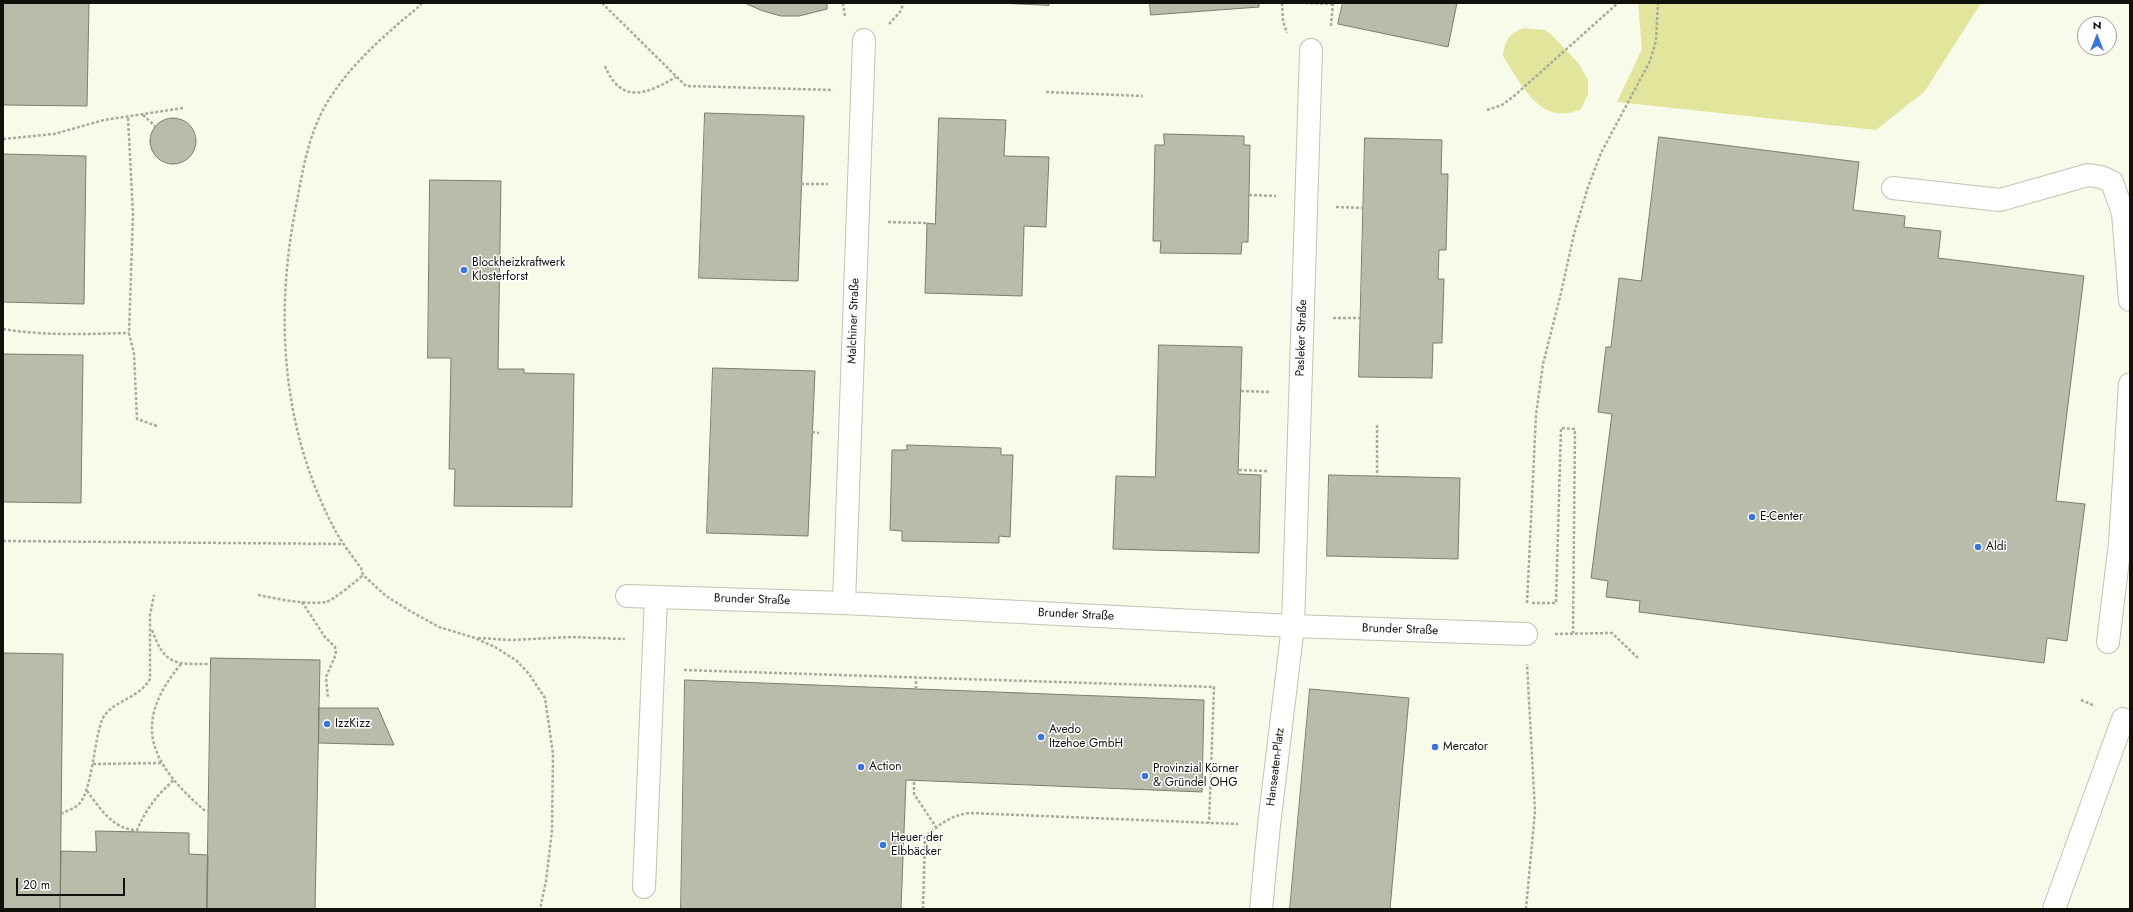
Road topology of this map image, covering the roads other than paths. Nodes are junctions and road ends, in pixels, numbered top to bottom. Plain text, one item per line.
1 (864, 40) dead end
2 (1311, 50) dead end
3 (1893, 188) dead end
4 (2130, 300) edge
5 (2130, 384) edge
6 (627, 596) road end
7 (656, 597) junction
8 (844, 603) junction
9 (1293, 626) junction
10 (1526, 634) road end
11 (2108, 642) dead end
12 (2130, 722) edge
13 (644, 887) dead end
14 (1261, 909) edge
15 (2054, 909) edge

1 - 8 street, Malchiner Straße
2 - 9 street, Pasleker Straße
3 - 4 street
5 - 11 street
6 - 7 street, Brunder Straße
7 - 8 street, Brunder Straße
7 - 13 street
8 - 9 street, Brunder Straße
9 - 10 street, Brunder Straße
9 - 14 street, Hanseaten-Platz
12 - 15 street

